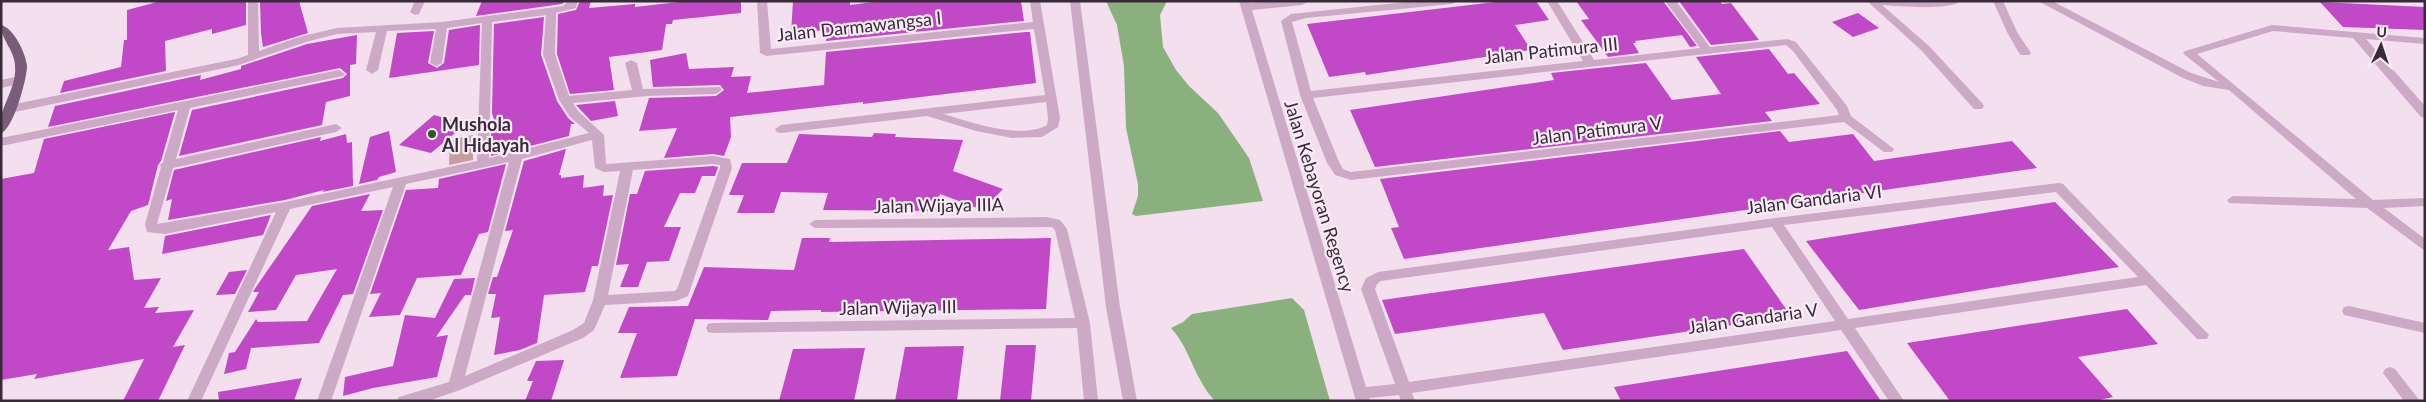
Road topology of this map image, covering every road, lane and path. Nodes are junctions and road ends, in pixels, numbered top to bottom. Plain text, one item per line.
1 (253, 1) edge
2 (420, 1) edge
3 (573, 1) edge
4 (762, 1) edge
5 (1035, 1) edge
6 (1075, 1) edge
7 (1302, 1) edge
8 (1452, 1) edge
9 (1552, 1) edge
10 (1670, 1) edge
11 (1872, 1) edge
12 (1956, 1) edge
13 (1998, 1) edge
14 (2043, 1) edge
15 (1245, 4) edge
16 (415, 12) dead end
17 (551, 12) junction
18 (1306, 15) junction
19 (488, 20) junction
20 (442, 24) junction
21 (1038, 25) junction
22 (1, 28) edge
23 (382, 29) junction
24 (2358, 37) junction
25 (2425, 41) edge
26 (1707, 50) junction
27 (2025, 53) dead end
28 (254, 55) junction
29 (631, 63) dead end
30 (1590, 63) junction
31 (436, 64) dead end
32 (372, 70) dead end
33 (339, 74) dead end
34 (19, 80) junction
35 (1, 84) edge
36 (2232, 87) junction
37 (716, 90) dead end
38 (638, 92) junction
39 (1306, 95) junction
40 (1050, 98) junction
41 (565, 100) junction
42 (185, 105) junction
43 (1978, 106) dead end
44 (10, 109) junction
45 (922, 113) junction
46 (2425, 114) edge
47 (1846, 118) junction
48 (336, 128) dead end
49 (1, 129) edge
50 (781, 129) dead end
51 (598, 135) junction
52 (1, 142) edge
53 (1888, 149) dead end
54 (517, 156) junction
55 (483, 164) junction
56 (166, 165) junction
57 (627, 168) junction
58 (401, 181) junction
59 (2233, 200) dead end
60 (2425, 202) edge
61 (2370, 204) junction
62 (285, 206) junction
63 (1775, 222) junction
64 (815, 224) dead end
65 (2425, 246) edge
66 (2150, 280) junction
67 (600, 300) junction
68 (2349, 311) dead end
69 (1083, 323) junction
70 (1844, 324) junction
71 (713, 328) dead end
72 (2425, 328) edge
73 (2202, 336) dead end
74 (2390, 373) dead end
75 (455, 386) junction
76 (1405, 395) edge
77 (1362, 397) edge
78 (194, 401) edge
79 (324, 401) edge
80 (404, 401) edge
81 (1091, 401) edge
82 (1130, 401) edge
83 (1897, 401) edge
84 (2413, 401) edge

1 - 28 street
2 - 16 street
3 - 17 street
4 - 21 street, Jalan Darmawangsa I
5 - 21 street
6 - 82 street
7 - 15 street
7 - 18 street
8 - 18 street
9 - 30 street
10 - 26 street
11 - 12 street
11 - 43 street
13 - 27 street
14 - 36 street
15 - 77 street, Jalan Kebayoran Regency
17 - 19 street
17 - 41 street
18 - 39 street
19 - 20 street
19 - 55 street
20 - 23 street
20 - 31 street
21 - 40 street
22 - 34 main road
23 - 28 street
23 - 32 street
24 - 25 street
24 - 36 street
24 - 46 street
26 - 30 street, Jalan Patimura III
26 - 47 street, Jalan Patimura III
28 - 44 street
29 - 38 street
30 - 39 street, Jalan Patimura III
33 - 42 street
34 - 35 street
34 - 44 main road
36 - 61 street
37 - 38 street
38 - 41 street
39 - 47 street, Jalan Patimura V
40 - 45 street
40 - 45 street
41 - 51 street
42 - 52 street
42 - 56 street
44 - 49 main road
45 - 50 street
47 - 53 street
48 - 56 street
51 - 54 street
51 - 57 street
54 - 55 street
54 - 75 street
55 - 58 street
56 - 62 street
57 - 67 street
57 - 67 street
58 - 62 street
58 - 79 street
59 - 61 street
60 - 61 street
61 - 65 street
62 - 78 street
63 - 66 street, Jalan Gandaria VI
63 - 70 street
63 - 76 street, Jalan Gandaria VI
64 - 69 street, Jalan Wijaya IIIA
66 - 70 street, Jalan Gandaria V
66 - 73 street, Jalan Gandaria VI
67 - 75 street
68 - 72 street
69 - 71 street, Jalan Wijaya III
69 - 81 street
70 - 76 street, Jalan Gandaria V
70 - 83 street
74 - 84 street
75 - 80 street
76 - 77 street, Jalan Gandaria V

